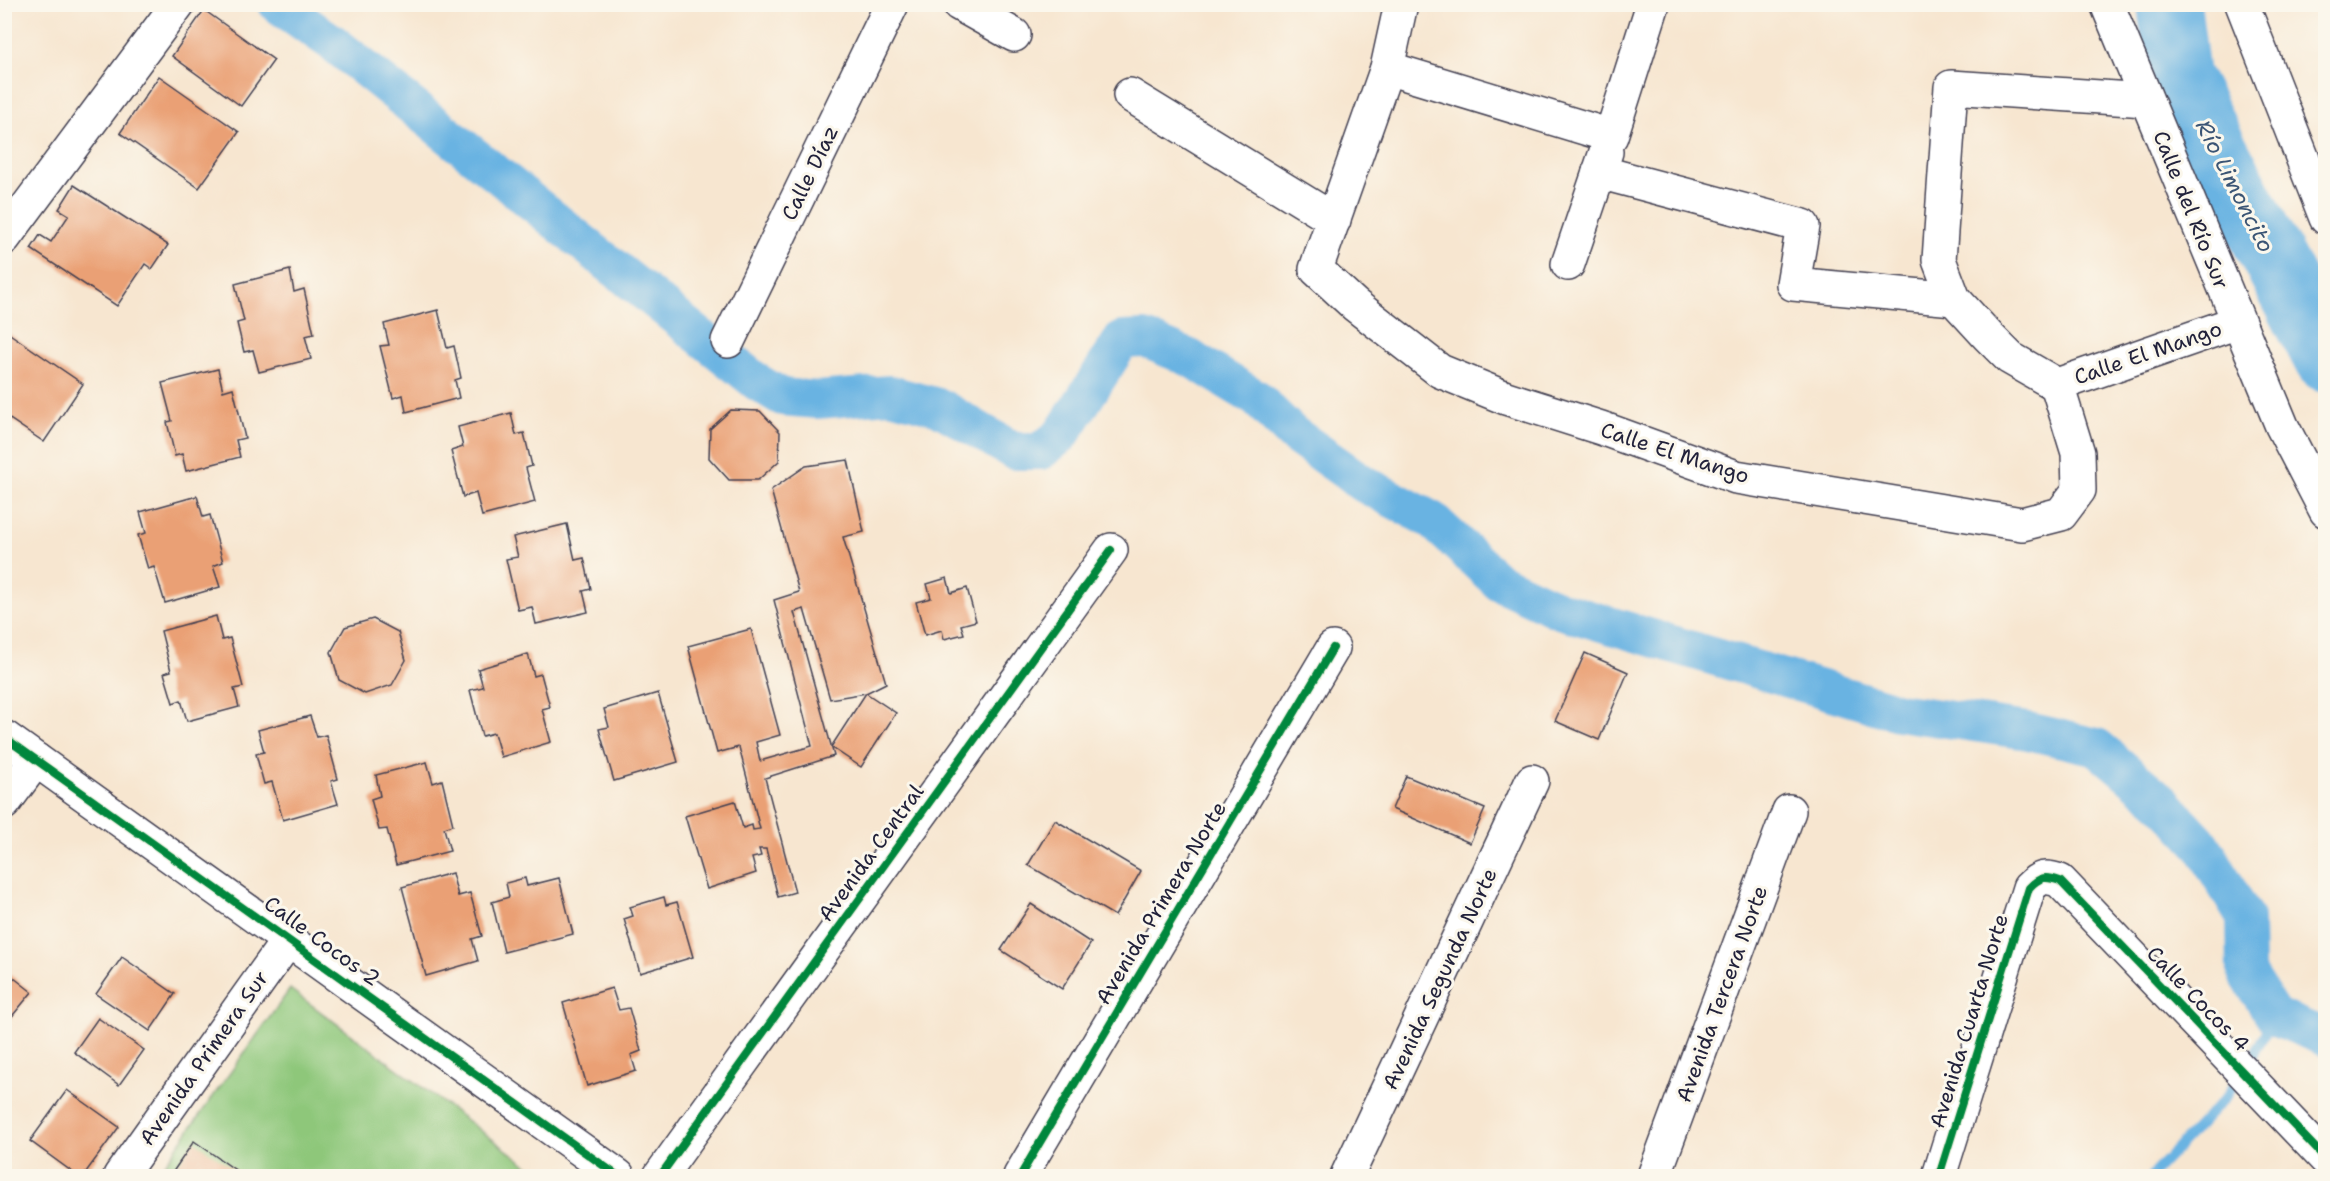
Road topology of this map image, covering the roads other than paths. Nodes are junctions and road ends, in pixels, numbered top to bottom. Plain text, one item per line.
1 (178, 4) edge
2 (892, 4) edge
3 (959, 4) edge
4 (1401, 4) edge
5 (1653, 4) edge
6 (2107, 4) edge
7 (2242, 4) edge
8 (1014, 35) dead end
9 (1387, 68) junction
10 (1130, 95) dead end
11 (2146, 100) junction
12 (1611, 136) junction
13 (2314, 159) edge
14 (1599, 172) junction
15 (2325, 218) edge
16 (1334, 220) junction
17 (4, 238) edge
18 (1568, 264) dead end
19 (1954, 299) junction
20 (2238, 322) junction
21 (728, 341) dead end
22 (2057, 385) junction
23 (2325, 511) edge
24 (1111, 550) dead end
25 (1333, 648) dead end
26 (4, 737) edge
27 (36, 760) junction
28 (1532, 781) dead end
29 (4, 803) edge
30 (1789, 811) dead end
31 (2037, 879) joint
32 (289, 939) junction
33 (2325, 1159) edge
34 (120, 1176) edge
35 (618, 1176) edge
36 (660, 1176) edge
37 (1020, 1176) edge
38 (1347, 1176) edge
39 (1654, 1176) edge
40 (1939, 1176) edge

1 - 17 street
2 - 21 street, Calle Díaz
3 - 8 street
4 - 9 street, Calle El Mango
5 - 12 street
6 - 11 street, Calle del Río Sur
7 - 13 street
9 - 12 street
9 - 16 street, Calle El Mango
10 - 16 street
11 - 19 street
11 - 20 street, Calle del Río Sur
12 - 14 street
13 - 15 street
14 - 18 street
14 - 19 street
16 - 22 street, Calle El Mango
19 - 22 street
20 - 22 street, Calle El Mango
20 - 23 street, Calle del Río Sur
24 - 36 street, Avenida Central
25 - 37 street, Avenida Primera Norte
26 - 27 street, Calle Cocos 2
27 - 29 street
27 - 32 street, Calle Cocos 2
28 - 38 street, Avenida Segunda Norte
30 - 39 street, Avenida Tercera Norte
31 - 33 street, Calle Cocos 4
31 - 40 street, Avenida Cuarta Norte
32 - 34 street, Avenida Primera Sur
32 - 35 street, Calle Cocos 2

